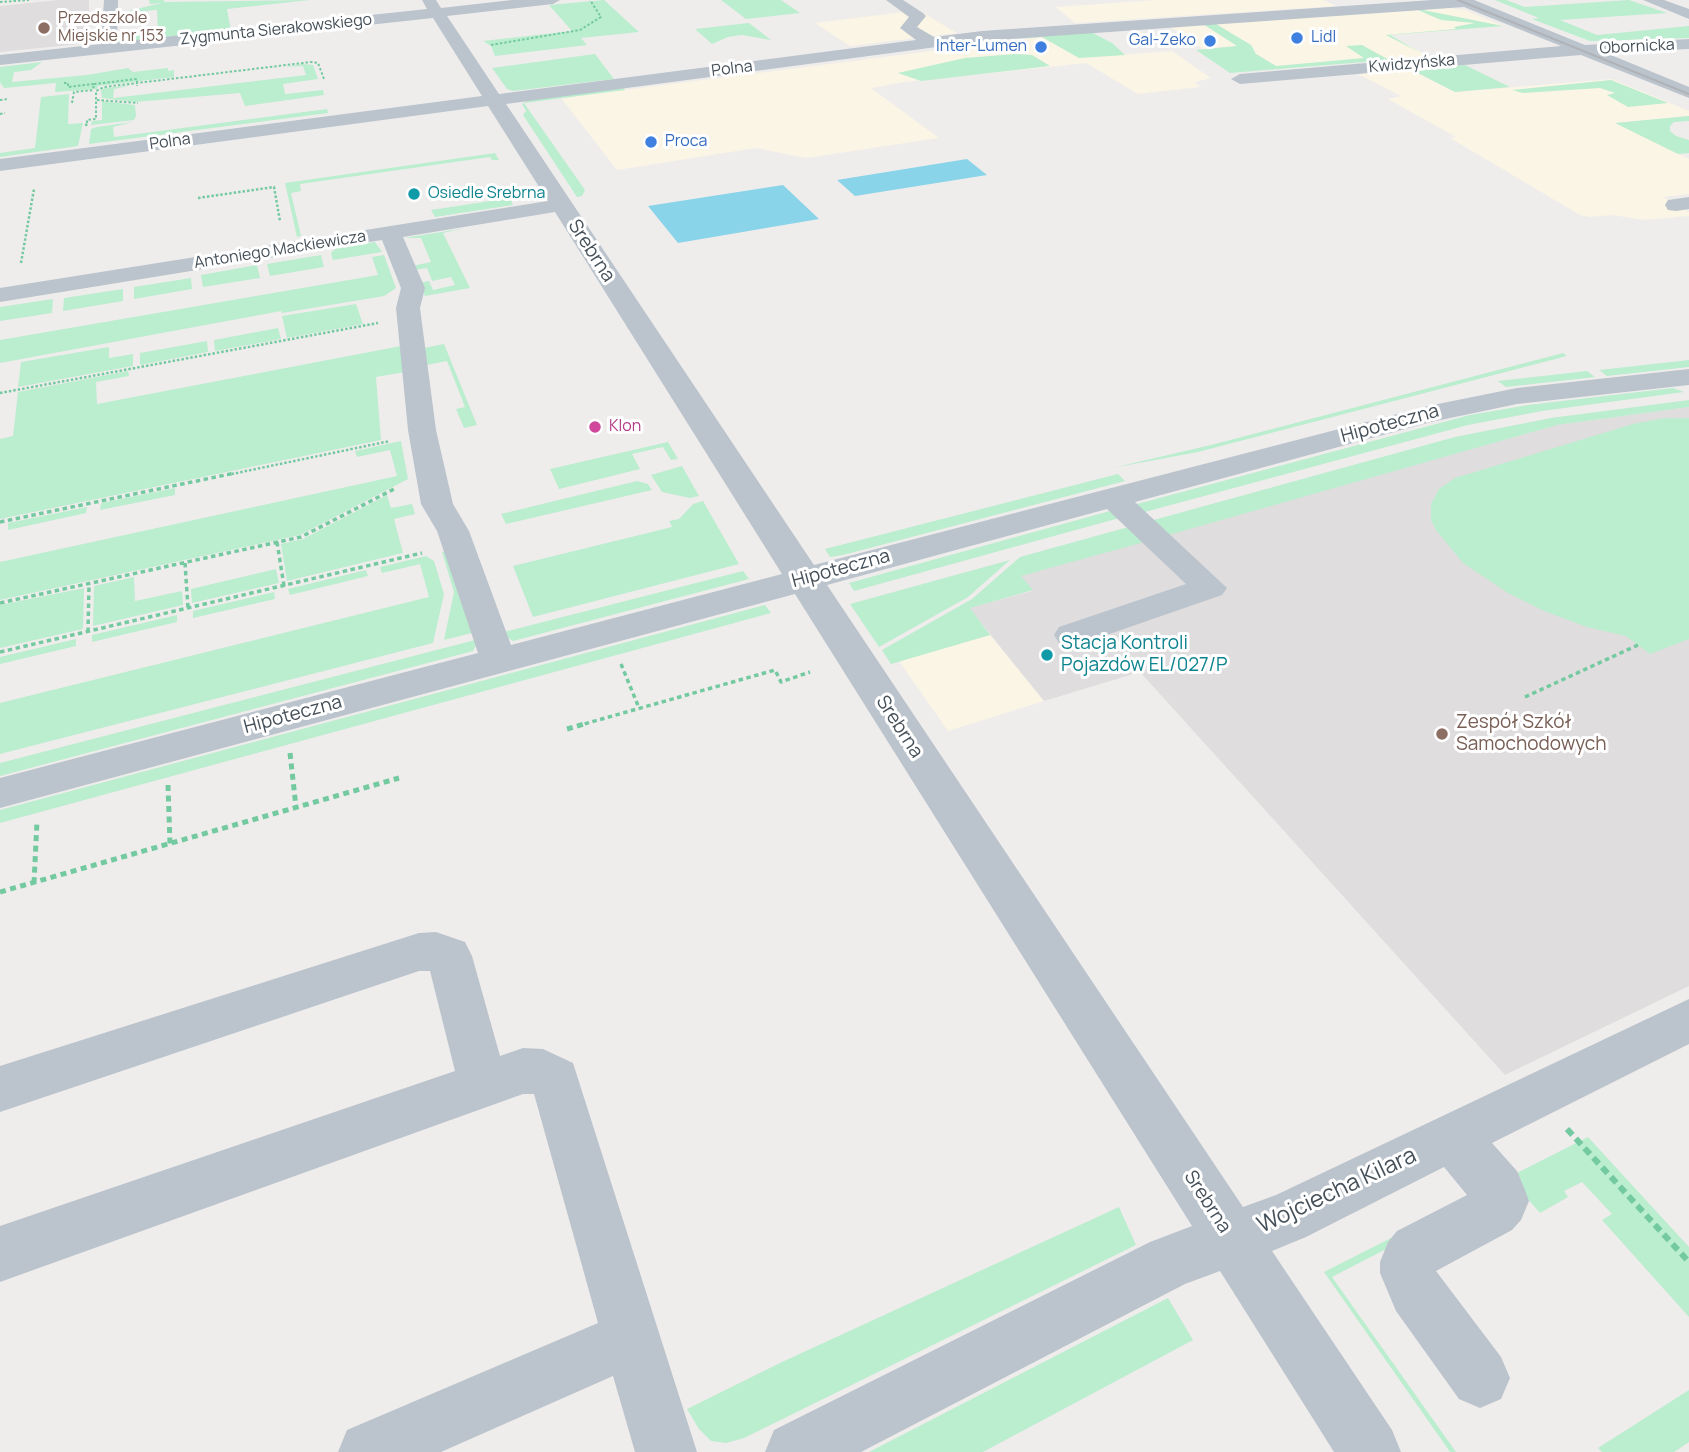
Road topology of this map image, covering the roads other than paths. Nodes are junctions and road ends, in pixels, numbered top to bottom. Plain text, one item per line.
1 (111, 0) edge
2 (553, 0) edge
3 (893, 0) edge
4 (1650, 0) edge
5 (1464, 1) edge
6 (434, 6) edge
7 (1307, 13) junction
8 (1689, 14) edge
9 (1336, 28) dead end
10 (932, 43) junction
11 (1689, 44) edge
12 (109, 48) junction
13 (1584, 50) junction
14 (0, 60) edge
15 (1240, 79) dead end
16 (1689, 93) edge
17 (494, 100) junction
18 (0, 165) edge
19 (561, 205) junction
20 (390, 232) junction
21 (0, 295) edge
22 (1689, 377) edge
23 (1112, 497) junction
24 (803, 579) junction
25 (1072, 635) dead end
26 (498, 660) junction
27 (0, 793) edge
28 (1689, 1020) edge
29 (483, 1085) junction
30 (0, 1089) edge
31 (1451, 1136) junction
32 (1232, 1240) junction
33 (0, 1254) edge
34 (632, 1338) junction
35 (1480, 1378) dead end
36 (369, 1452) edge
37 (666, 1452) edge
38 (796, 1452) edge
39 (1370, 1452) edge

1 - 12 street
2 - 6 street, Zygmunta Sierakowskiego
3 - 10 street
4 - 8 street
5 - 7 street, Polna
5 - 13 street
6 - 12 street, Zygmunta Sierakowskiego
6 - 17 street, Srebrna
7 - 9 street
7 - 10 street, Polna
10 - 17 street, Polna
11 - 13 street, Obornicka
12 - 14 street, Zygmunta Sierakowskiego
13 - 15 street, Kwidzyńska
13 - 16 street
17 - 18 street, Polna
17 - 19 street, Srebrna
19 - 20 street, Antoniego Mackiewicza
19 - 24 street, Srebrna
20 - 21 street, Antoniego Mackiewicza
20 - 26 street
22 - 23 street, Hipoteczna
23 - 24 street, Hipoteczna
23 - 25 street
24 - 26 street, Hipoteczna
24 - 32 street, Srebrna
26 - 27 street, Hipoteczna
28 - 31 street, Wojciecha Kilara
29 - 30 street
29 - 33 street
29 - 34 street
31 - 32 street, Wojciecha Kilara
31 - 35 street
32 - 38 street, Wojciecha Kilara
32 - 39 street, Srebrna
34 - 36 street
34 - 37 street

